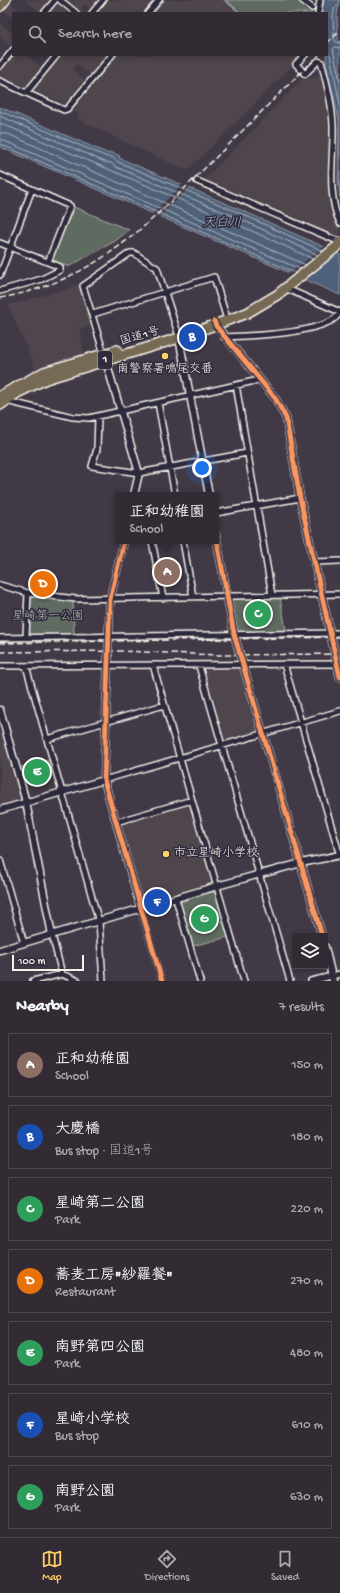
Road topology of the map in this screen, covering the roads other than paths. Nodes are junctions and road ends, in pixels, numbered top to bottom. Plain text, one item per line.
1 (6, 0) edge
2 (55, 0) edge
3 (60, 0) edge
4 (103, 0) edge
5 (159, 0) edge
6 (302, 0) edge
7 (320, 0) edge
8 (0, 7) edge
9 (312, 8) dead end
10 (45, 12) edge
11 (75, 12) edge
12 (93, 12) edge
13 (149, 12) edge
14 (318, 12) edge
15 (12, 51) edge
16 (56, 56) edge
17 (111, 56) edge
18 (304, 56) edge
19 (0, 66) edge
20 (0, 81) edge
21 (26, 93) junction
22 (0, 175) edge
23 (197, 181) dead end
24 (32, 189) junction
25 (340, 223) edge
26 (0, 243) edge
27 (338, 243) edge
28 (11, 247) junction
29 (48, 262) junction
30 (0, 275) edge
31 (285, 286) junction
32 (0, 291) edge
33 (166, 291) junction
34 (340, 313) edge
35 (93, 314) junction
36 (226, 316) junction
37 (215, 324) junction
38 (178, 336) junction
39 (224, 337) junction
40 (105, 357) junction
41 (259, 380) junction
42 (236, 385) junction
43 (190, 396) junction
44 (2, 401) edge
45 (158, 403) junction
46 (120, 412) junction
47 (98, 417) junction
48 (247, 453) junction
49 (202, 461) junction
50 (170, 467) junction
51 (139, 473) junction
52 (135, 492) edge
53 (174, 492) edge
54 (208, 492) edge
55 (300, 498) junction
56 (257, 506) junction
57 (219, 512) edge
58 (123, 544) edge
59 (153, 544) edge
60 (184, 544) edge
61 (218, 544) edge
62 (340, 561) edge
63 (315, 562) junction
64 (0, 585) edge
65 (28, 593) junction
66 (340, 594) edge
67 (227, 595) junction
68 (272, 595) junction
69 (322, 595) junction
70 (194, 597) junction
71 (163, 598) junction
72 (110, 599) junction
73 (329, 633) junction
74 (340, 633) edge
75 (234, 634) junction
76 (26, 636) junction
77 (109, 636) junction
78 (0, 638) edge
79 (243, 664) junction
80 (284, 664) junction
81 (336, 664) junction
82 (108, 665) junction
83 (153, 665) junction
84 (0, 666) edge
85 (26, 666) junction
86 (199, 666) junction
87 (340, 677) edge
88 (164, 705) junction
89 (0, 710) edge
90 (340, 711) edge
91 (106, 722) junction
92 (301, 723) junction
93 (263, 734) junction
94 (47, 739) junction
95 (222, 746) junction
96 (180, 758) junction
97 (104, 780) junction
98 (62, 792) junction
99 (192, 800) junction
100 (26, 802) junction
101 (0, 810) edge
102 (116, 822) junction
103 (340, 855) edge
104 (0, 860) edge
105 (301, 863) junction
106 (260, 875) junction
107 (217, 886) junction
108 (176, 899) junction
109 (141, 909) junction
110 (99, 922) junction
111 (321, 933) edge
112 (52, 935) junction
113 (24, 943) junction
114 (0, 950) edge
115 (328, 955) edge
116 (62, 974) junction
117 (336, 977) edge
118 (33, 981) edge
119 (78, 981) edge
120 (103, 981) edge
121 (162, 981) edge
122 (200, 981) edge
123 (244, 981) edge
124 (290, 981) edge
125 (311, 981) edge

1 - 8 main road
2 - 10 street
3 - 11 street
4 - 12 street
5 - 13 street
6 - 9 street
7 - 14 street
15 - 19 street
16 - 21 street
17 - 21 street
18 - 25 street
20 - 21 street
22 - 24 street
23 - 27 street
24 - 28 street
24 - 29 street
26 - 28 street
27 - 31 highway, 国道1号 / 1
28 - 29 street
28 - 30 street
29 - 32 street
31 - 34 street
31 - 36 highway, 国道1号 / 1
31 - 37 highway, 国道1号 / 1
33 - 35 street
33 - 35 street
33 - 36 street
33 - 38 street
34 - 39 street
35 - 40 street
36 - 37 highway, 国道1号 / 1
37 - 38 highway, 国道1号 / 1
37 - 39 street
38 - 40 highway, 国道1号 / 1
38 - 43 street
39 - 41 street
40 - 44 highway, 国道1号 / 1
40 - 46 street
41 - 42 street
41 - 55 street
42 - 43 street
42 - 48 street
43 - 45 street
43 - 49 street
44 - 47 street
45 - 46 street
45 - 50 street
46 - 47 street
46 - 51 street
47 - 51 street
48 - 49 street
48 - 56 street
49 - 50 street
49 - 54 street
50 - 51 street
50 - 53 street
51 - 52 street
55 - 56 street
55 - 63 street
56 - 57 street
56 - 68 street
58 - 72 street
59 - 71 street
60 - 70 street
61 - 67 street
62 - 63 street
63 - 69 street
64 - 65 street
65 - 72 street
65 - 76 street
66 - 69 street
67 - 68 street
67 - 70 street
67 - 75 street
68 - 69 street
69 - 73 street
70 - 71 street
71 - 72 street
72 - 77 street
73 - 74 street
73 - 75 street
73 - 81 street
75 - 77 street
75 - 79 street
76 - 77 street
76 - 78 street
77 - 82 street
79 - 80 street
79 - 86 street
79 - 93 street
80 - 81 street
80 - 92 street
81 - 87 street
82 - 83 street
82 - 85 street
82 - 91 street
83 - 86 street
83 - 88 street
84 - 85 street
85 - 94 street
86 - 95 street
88 - 91 street
88 - 96 street
89 - 100 street
90 - 92 street
91 - 94 street
91 - 97 street
92 - 93 street
92 - 103 street
93 - 95 street
93 - 105 street
94 - 98 street
95 - 96 street
95 - 106 street
96 - 97 street
96 - 99 street
97 - 98 street
97 - 102 street
98 - 100 street
98 - 110 street
99 - 102 street
99 - 107 street
100 - 101 street
100 - 112 street
102 - 109 street
103 - 105 street
104 - 113 street
105 - 106 street
105 - 111 street
106 - 107 street
106 - 124 street
107 - 108 street
107 - 123 street
108 - 109 street
108 - 122 street
109 - 110 street
109 - 121 street
110 - 112 street
110 - 120 street
112 - 113 street
112 - 116 street
113 - 114 street
115 - 117 street
116 - 118 street
116 - 119 street
117 - 125 street

